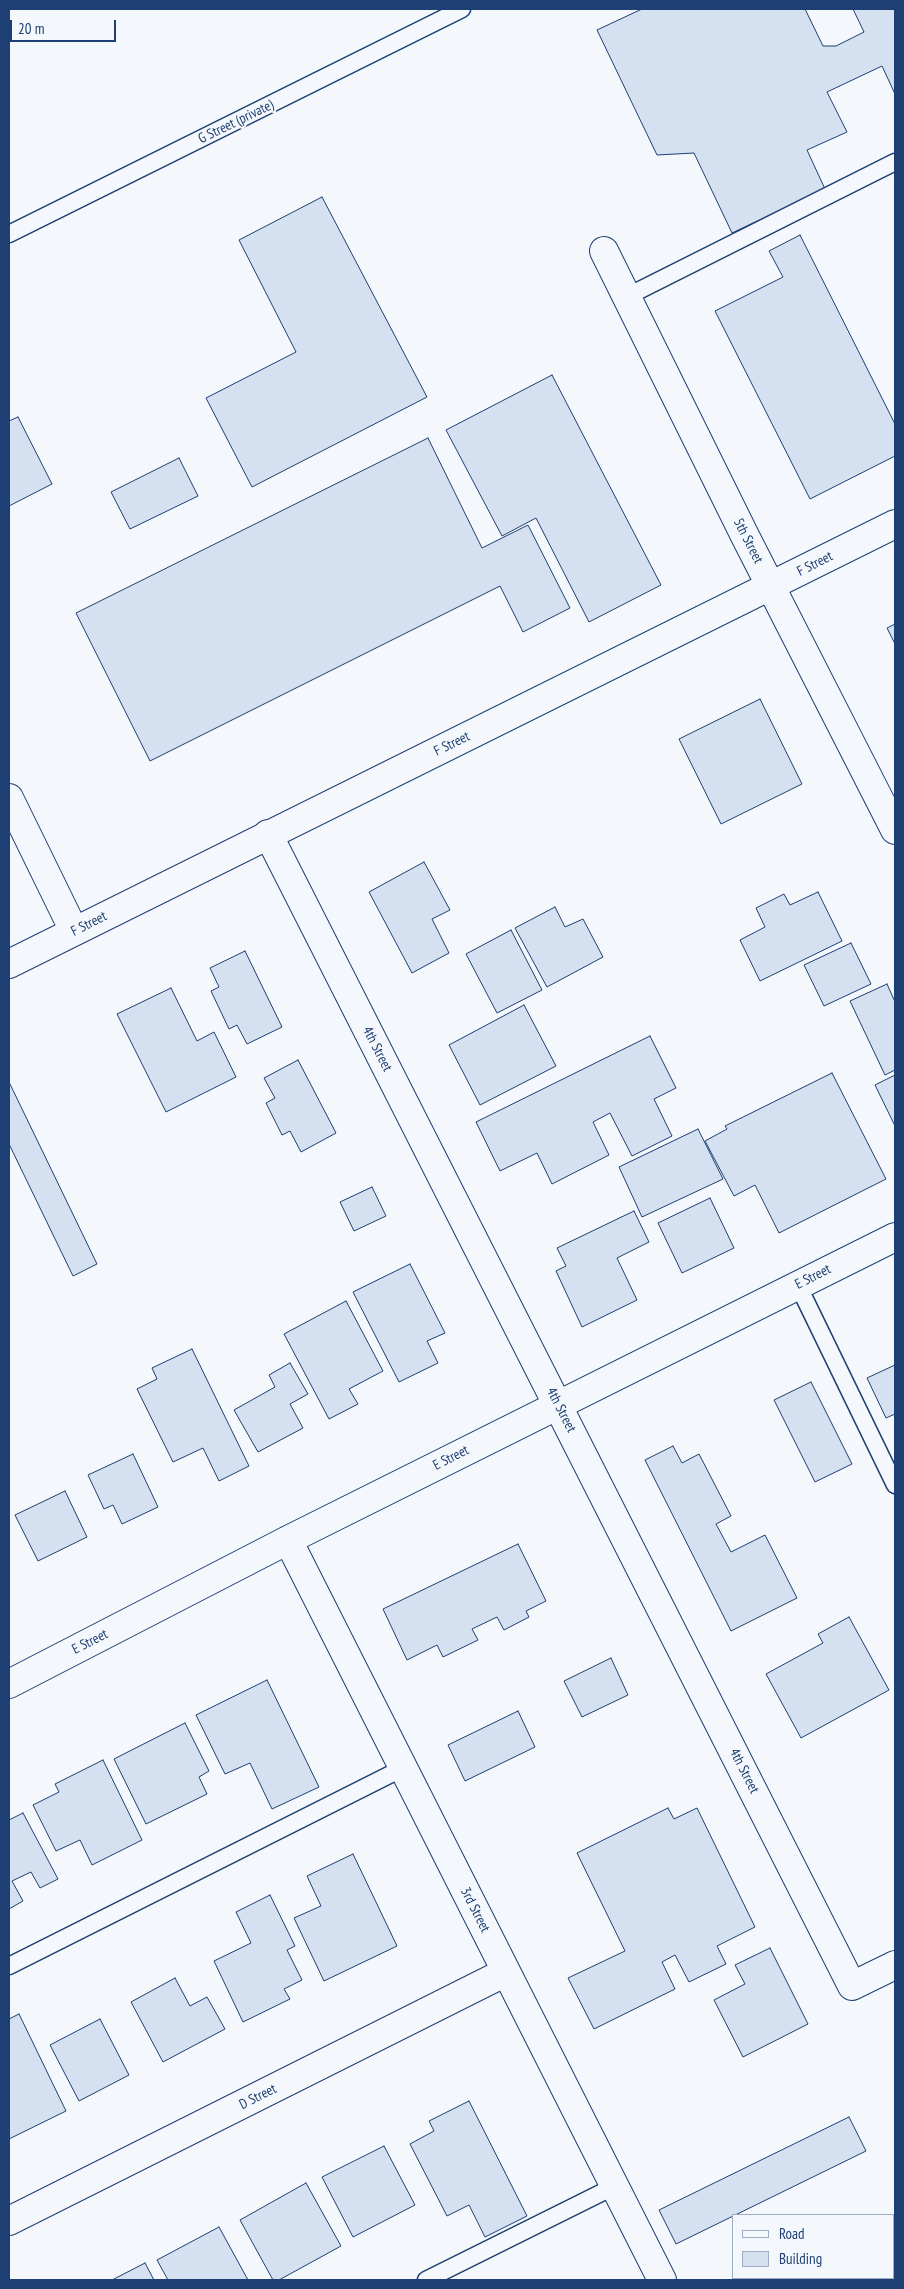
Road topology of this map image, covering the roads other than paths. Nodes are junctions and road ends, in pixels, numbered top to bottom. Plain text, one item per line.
1 (462, 9) edge
2 (895, 162) edge
3 (9, 234) edge
4 (604, 251) dead end
5 (626, 297) junction
6 (895, 524) edge
7 (770, 586) junction
8 (9, 798) edge
9 (895, 830) edge
10 (268, 834) junction
11 (74, 931) junction
12 (9, 964) edge
13 (895, 1237) edge
14 (798, 1285) junction
15 (558, 1405) junction
16 (895, 1485) edge
17 (288, 1540) junction
18 (9, 1684) edge
19 (403, 1768) junction
20 (895, 1965) edge
21 (9, 1966) edge
22 (506, 1972) junction
23 (615, 2186) junction
24 (9, 2222) edge
25 (426, 2280) edge
26 (662, 2280) edge

1 - 3 lane, G Street (private)
2 - 5 lane
4 - 5 street, 5th Street
5 - 7 street, 5th Street
6 - 7 street, F Street
7 - 9 street, 5th Street
7 - 10 street, F Street
8 - 11 street
10 - 11 street, F Street
10 - 15 street, 4th Street
11 - 12 street, F Street
13 - 14 street, E Street
14 - 15 street, E Street
14 - 16 lane
15 - 17 street, E Street
15 - 20 street, 4th Street
17 - 18 street, E Street
17 - 19 street, 3rd Street
19 - 21 lane
19 - 22 street, 3rd Street
22 - 23 street, 3rd Street
22 - 24 street, D Street
23 - 25 lane
23 - 26 street, 3rd Street

